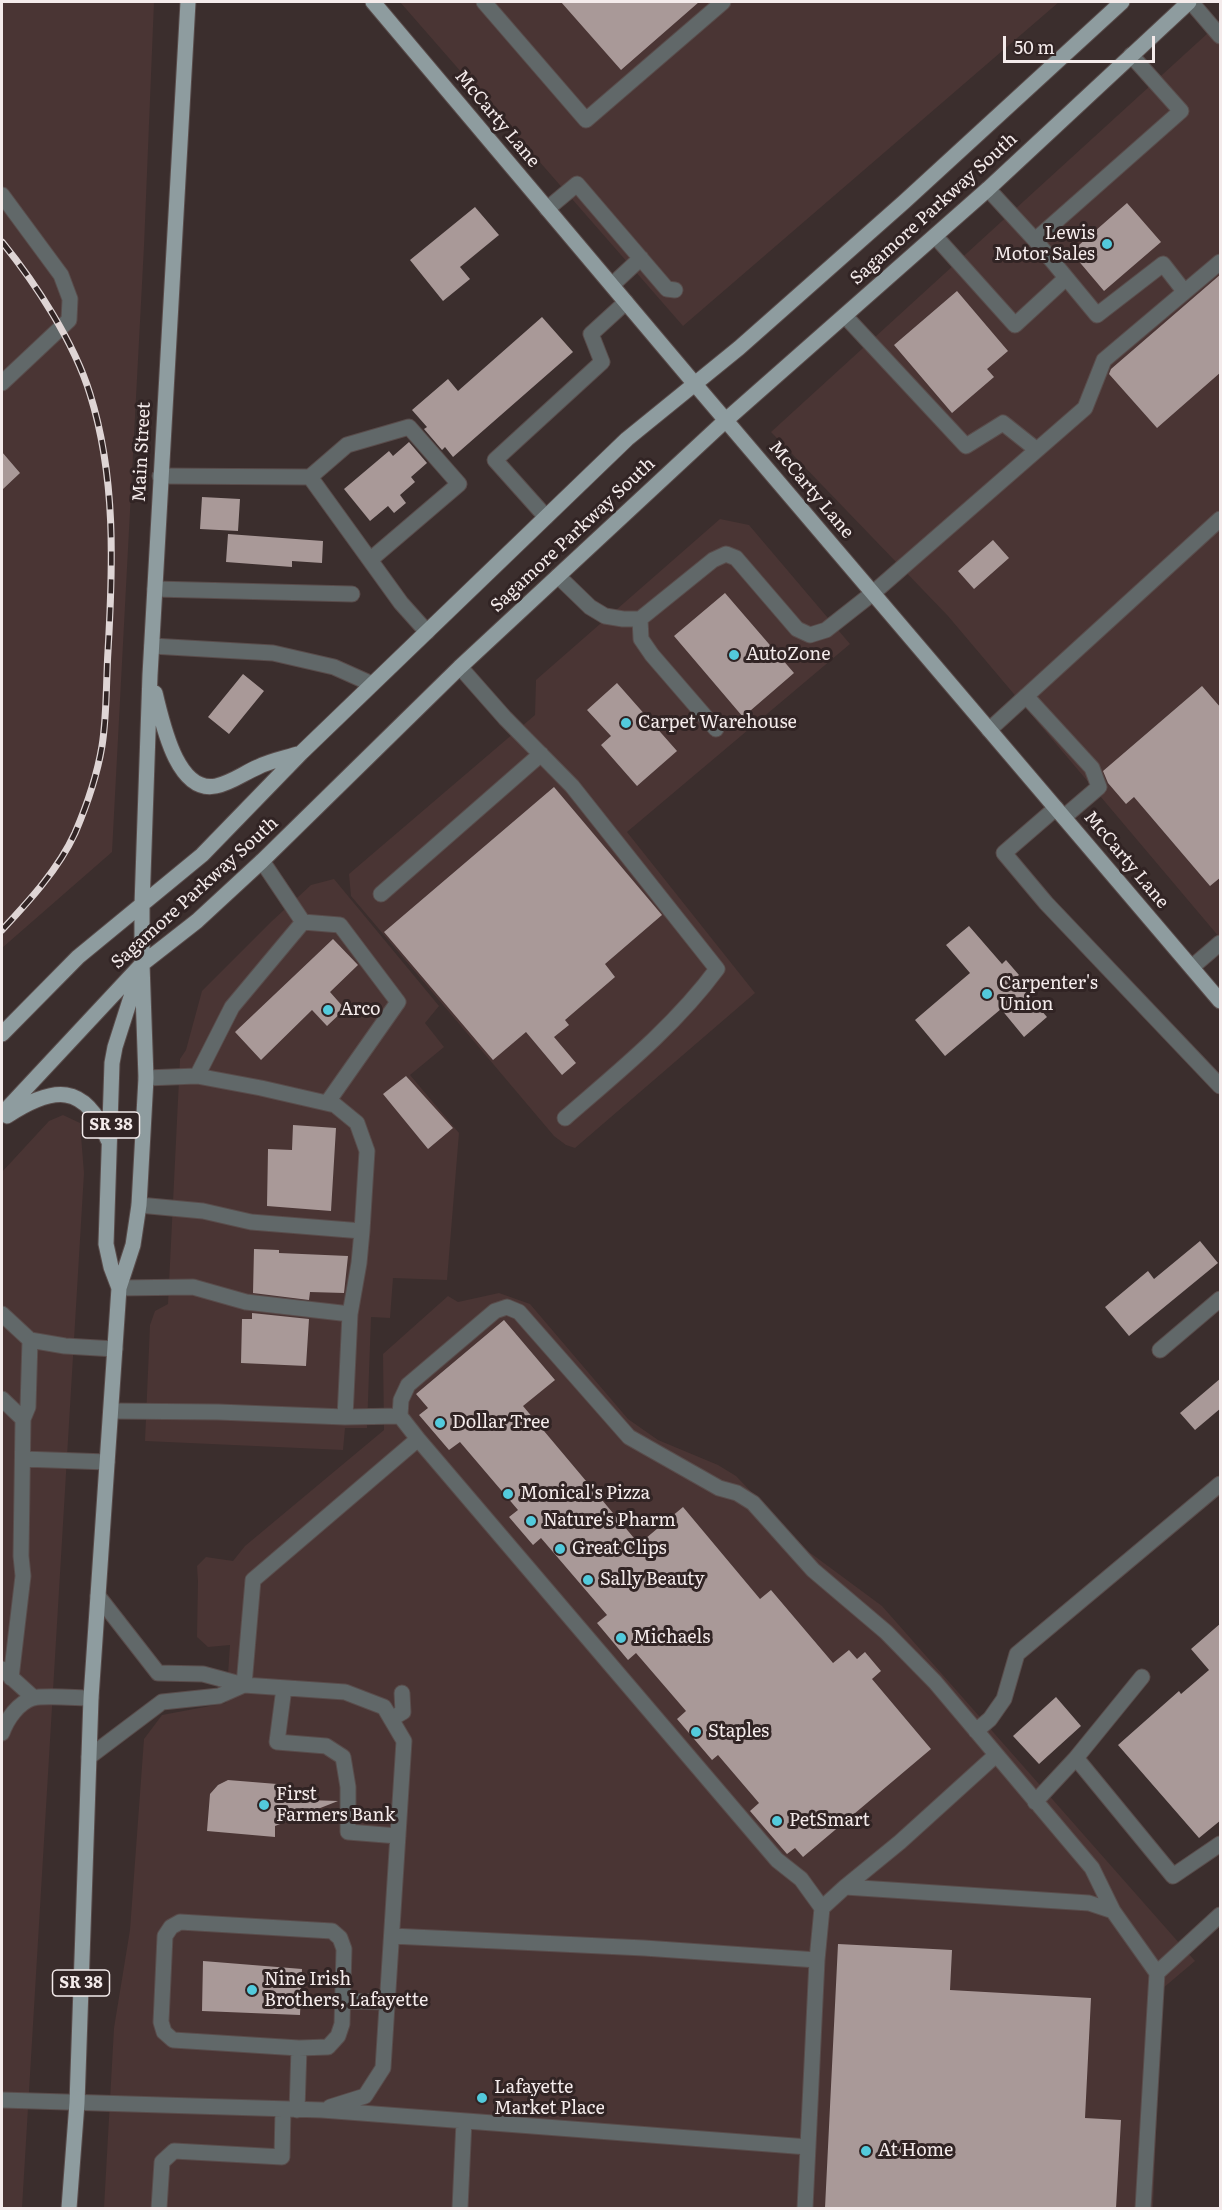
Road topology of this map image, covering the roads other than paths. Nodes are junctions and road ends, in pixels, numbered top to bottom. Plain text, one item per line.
1 (188, 2) edge
2 (484, 2) edge
3 (723, 2) edge
4 (1122, 2) edge
5 (1190, 2) edge
6 (378, 3) edge
7 (1221, 36) edge
8 (1131, 55) junction
9 (988, 189) junction
10 (2, 195) edge
11 (548, 209) junction
12 (935, 236) junction
13 (1035, 240) junction
14 (641, 258) junction
15 (1221, 262) edge
16 (1066, 278) junction
17 (612, 285) junction
18 (675, 290) dead end
19 (1184, 291) junction
20 (626, 302) junction
21 (845, 315) junction
22 (2, 382) edge
23 (694, 383) junction
24 (726, 420) junction
25 (1037, 450) junction
26 (160, 476) junction
27 (310, 477) junction
28 (546, 517) junction
29 (1221, 519) edge
30 (370, 560) junction
31 (558, 576) junction
32 (155, 589) junction
33 (873, 593) junction
34 (352, 594) dead end
35 (640, 619) junction
36 (427, 632) junction
37 (152, 646) junction
38 (460, 667) junction
39 (150, 675) junction
40 (372, 684) junction
41 (1026, 696) junction
42 (716, 729) dead end
43 (989, 730) junction
44 (301, 753) junction
45 (541, 754) junction
46 (1060, 813) junction
47 (262, 861) junction
48 (381, 894) dead end
49 (142, 905) junction
50 (303, 922) junction
51 (1221, 943) edge
52 (142, 964) junction
53 (1192, 967) junction
54 (1221, 1001) edge
55 (2, 1034) edge
56 (197, 1076) junction
57 (146, 1078) junction
58 (1221, 1086) edge
59 (327, 1103) junction
60 (2, 1117) edge
61 (565, 1118) dead end
62 (110, 1144) junction
63 (139, 1205) junction
64 (362, 1231) junction
65 (119, 1288) junction
66 (1221, 1299) edge
67 (2, 1314) edge
68 (350, 1314) junction
69 (30, 1340) junction
70 (115, 1349) junction
71 (1160, 1350) dead end
72 (2, 1399) edge
73 (111, 1411) junction
74 (400, 1416) junction
75 (345, 1417) junction
76 (24, 1419) junction
77 (418, 1439) junction
78 (23, 1459) junction
79 (107, 1462) junction
80 (1221, 1484) edge
81 (98, 1596) junction
82 (6, 1673) edge
83 (1142, 1677) dead end
84 (244, 1685) junction
85 (284, 1688) junction
86 (402, 1693) dead end
87 (34, 1698) junction
88 (91, 1698) junction
89 (391, 1719) junction
90 (976, 1731) junction
91 (2, 1733) edge
92 (996, 1755) junction
93 (89, 1757) junction
94 (1076, 1758) junction
95 (1035, 1802) junction
96 (398, 1836) junction
97 (1221, 1844) edge
98 (845, 1887) junction
99 (822, 1908) junction
100 (1113, 1911) junction
101 (1221, 1916) edge
102 (392, 1936) junction
103 (817, 1960) junction
104 (1157, 1973) junction
105 (343, 2001) junction
106 (388, 2002) junction
107 (299, 2048) junction
108 (2, 2100) edge
109 (77, 2103) junction
110 (290, 2109) junction
111 (322, 2110) junction
112 (464, 2121) junction
113 (808, 2147) junction
114 (69, 2208) edge
115 (159, 2208) edge
116 (460, 2208) edge
117 (805, 2208) edge
118 (1143, 2208) edge

1 - 26 main road, Main Street
2 - 3 lane
4 - 23 main road, Sagamore Parkway South
5 - 7 lane
5 - 8 main road, Sagamore Parkway South
6 - 11 main road, McCarty Lane
8 - 9 main road, Sagamore Parkway South
8 - 13 lane
9 - 12 main road, Sagamore Parkway South
9 - 13 lane
10 - 22 lane
11 - 14 lane
11 - 17 main road, McCarty Lane
12 - 16 lane
12 - 21 main road, Sagamore Parkway South
13 - 16 lane
14 - 17 lane
14 - 18 lane
15 - 19 lane
16 - 19 lane
17 - 20 main road, McCarty Lane
19 - 25 lane
20 - 23 main road, McCarty Lane
20 - 28 lane
21 - 24 main road, Sagamore Parkway South
21 - 25 lane
23 - 24 main road, McCarty Lane
23 - 28 main road, Sagamore Parkway South
24 - 31 main road, Sagamore Parkway South
24 - 33 main road, McCarty Lane
25 - 33 lane
26 - 27 lane
26 - 32 main road, Main Street
27 - 30 lane
27 - 30 lane
28 - 36 main road, Sagamore Parkway South
29 - 41 lane
30 - 36 lane
31 - 35 lane
31 - 38 main road, Sagamore Parkway South
32 - 34 lane
32 - 37 main road, Main Street
33 - 35 lane
33 - 43 main road, McCarty Lane
35 - 42 lane
36 - 40 main road, Sagamore Parkway South
37 - 39 main road, Main Street
37 - 40 lane
38 - 45 lane
38 - 47 main road, Sagamore Parkway South
39 - 44 main road
39 - 49 main road, Main Street
40 - 44 main road, Sagamore Parkway South
41 - 43 lane
41 - 46 lane
43 - 46 main road, McCarty Lane
44 - 49 main road, Sagamore Parkway South
45 - 48 lane
45 - 61 lane
46 - 53 main road, McCarty Lane
46 - 58 lane
47 - 50 lane
47 - 52 main road, Sagamore Parkway South
49 - 52 main road, SR 38
49 - 55 main road, Sagamore Parkway South
50 - 56 lane
50 - 59 lane
51 - 53 lane
52 - 57 main road, SR 38
52 - 60 main road, Sagamore Parkway South
52 - 62 main road, SR 38
53 - 54 main road, McCarty Lane
56 - 57 lane
56 - 59 lane
57 - 63 main road, SR 38
59 - 64 lane
60 - 62 main road
62 - 65 main road, SR 38
63 - 64 lane
63 - 65 main road, SR 38
64 - 68 lane
65 - 68 lane
65 - 70 main road, SR 38
66 - 71 lane
67 - 69 lane
68 - 75 lane
69 - 70 lane
69 - 76 lane
70 - 73 main road, SR 38
72 - 76 lane
73 - 75 lane
73 - 79 main road, SR 38
74 - 75 lane
74 - 77 lane
74 - 90 lane
76 - 78 lane
77 - 84 lane
77 - 99 lane
78 - 79 lane
78 - 82 lane
79 - 81 main road, SR 38
80 - 90 lane
81 - 84 lane
81 - 88 main road, SR 38
82 - 87 lane
83 - 94 lane
84 - 85 lane
84 - 93 lane
85 - 89 lane
85 - 96 lane
86 - 89 lane
87 - 88 lane
87 - 91 lane
88 - 93 main road, SR 38
89 - 96 lane
90 - 92 lane
92 - 95 lane
92 - 98 lane
93 - 109 main road, SR 38
94 - 95 lane
94 - 97 lane
95 - 100 lane
96 - 102 lane
98 - 99 lane
98 - 100 lane
99 - 103 lane
100 - 104 lane
101 - 104 lane
102 - 103 lane
102 - 106 lane
103 - 113 lane
104 - 118 lane
105 - 106 lane
105 - 107 lane
105 - 107 lane
106 - 111 lane
107 - 110 lane
108 - 109 lane
109 - 110 lane
109 - 114 main road, SR 38
110 - 111 lane
110 - 115 lane
111 - 112 lane
112 - 113 lane
112 - 116 lane
113 - 117 lane

